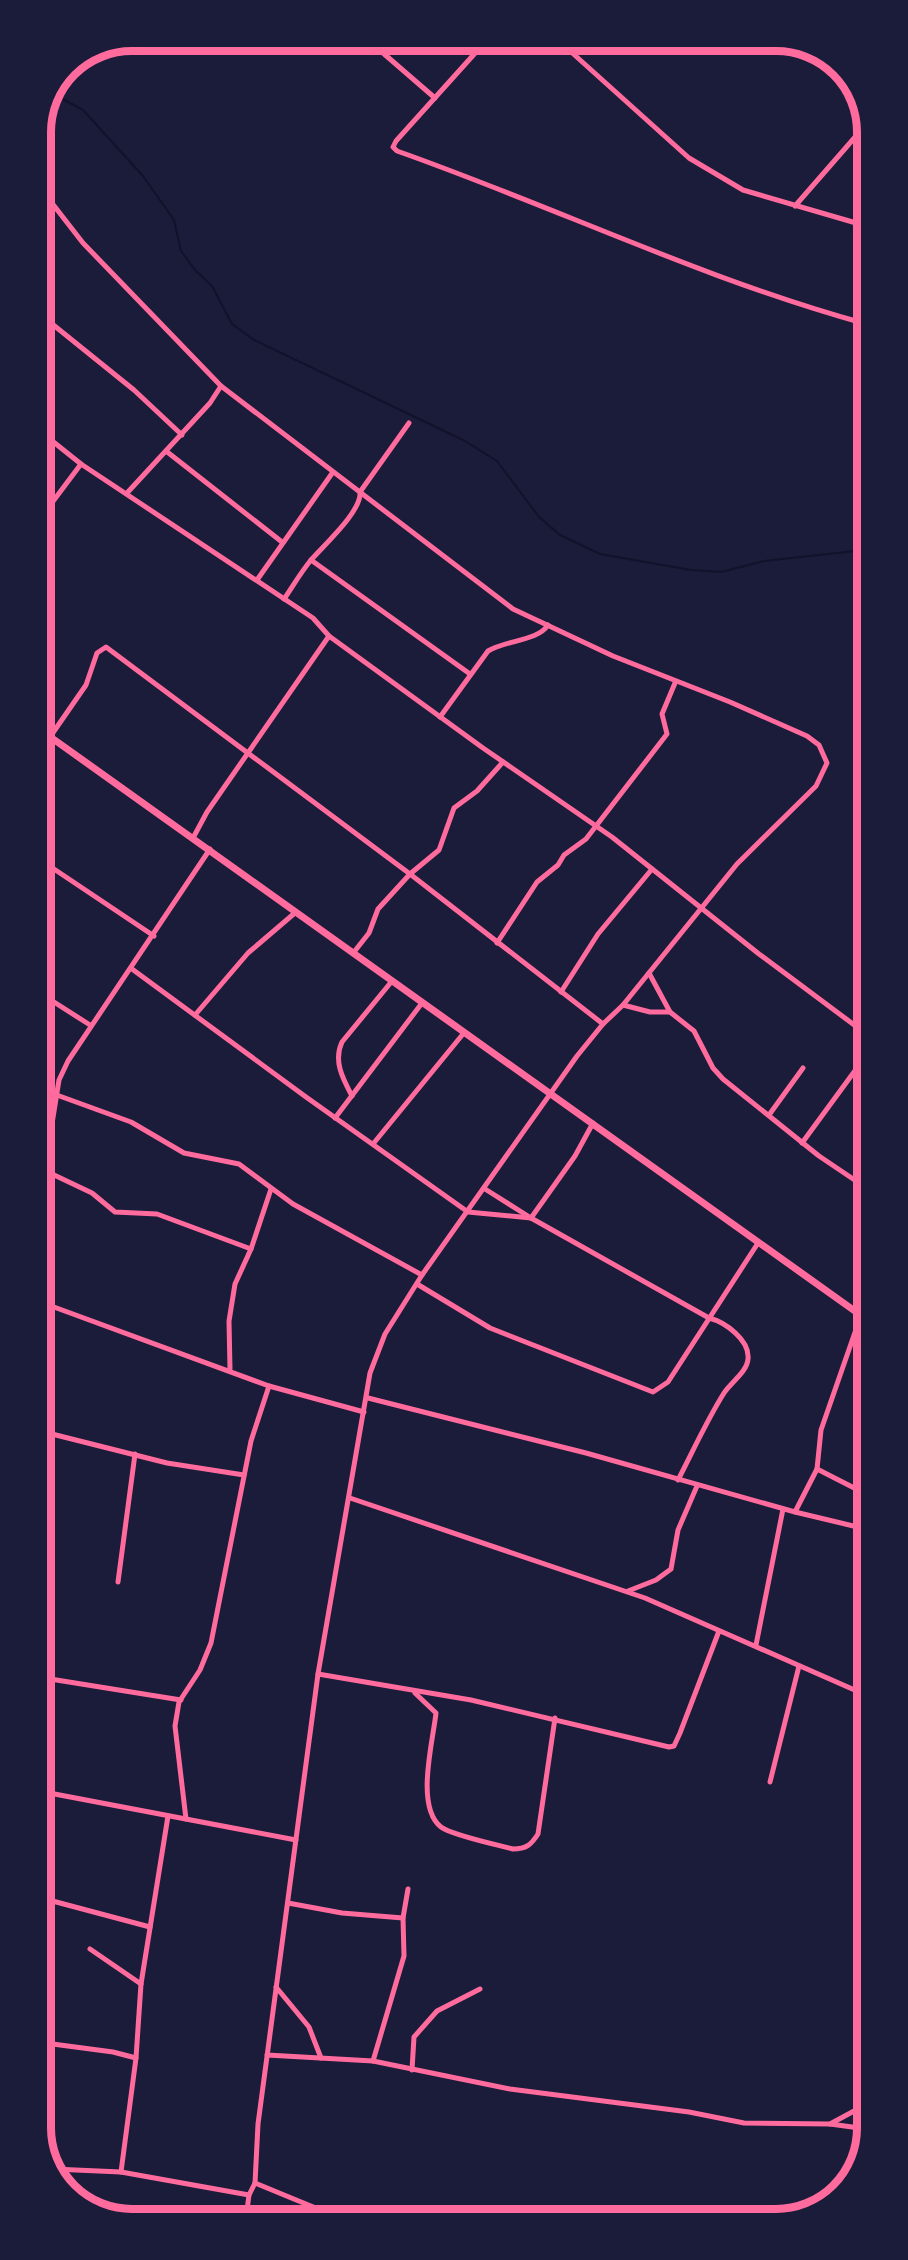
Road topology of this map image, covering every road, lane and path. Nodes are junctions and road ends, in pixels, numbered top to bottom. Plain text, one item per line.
1 (383, 51) edge
2 (477, 51) edge
3 (570, 51) edge
4 (435, 98) junction
5 (857, 135) edge
6 (51, 202) edge
7 (795, 206) junction
8 (857, 223) edge
9 (857, 321) edge
10 (51, 323) edge
11 (221, 386) junction
12 (409, 423) dead end
13 (182, 435) junction
14 (51, 440) edge
15 (166, 451) junction
16 (81, 464) junction
17 (333, 472) junction
18 (360, 492) junction
19 (127, 493) junction
20 (51, 504) edge
21 (282, 542) junction
22 (311, 560) junction
23 (257, 580) junction
24 (284, 599) junction
25 (549, 625) junction
26 (329, 636) junction
27 (470, 674) junction
28 (675, 683) junction
29 (440, 717) junction
30 (51, 736) edge
31 (51, 738) edge
32 (249, 753) junction
33 (503, 762) junction
34 (596, 827) junction
35 (193, 838) junction
36 (210, 849) junction
37 (51, 867) edge
38 (652, 869) junction
39 (410, 874) junction
40 (700, 906) junction
41 (296, 912) junction
42 (154, 936) junction
43 (497, 943) junction
44 (354, 952) junction
45 (132, 969) junction
46 (649, 973) junction
47 (392, 981) junction
48 (561, 992) junction
49 (51, 1000) edge
50 (422, 1003) junction
51 (623, 1005) junction
52 (670, 1012) junction
53 (195, 1015) junction
54 (603, 1024) junction
55 (90, 1025) junction
56 (857, 1025) edge
57 (463, 1034) junction
58 (803, 1068) dead end
59 (857, 1068) edge
60 (51, 1092) edge
61 (552, 1093) junction
62 (56, 1094) junction
63 (352, 1096) junction
64 (769, 1115) junction
65 (335, 1118) junction
66 (593, 1122) junction
67 (51, 1130) edge
68 (802, 1143) junction
69 (373, 1144) junction
70 (51, 1174) edge
71 (857, 1181) edge
72 (271, 1189) junction
73 (485, 1189) junction
74 (468, 1212) junction
75 (531, 1218) junction
76 (758, 1243) junction
77 (251, 1249) junction
78 (422, 1275) junction
79 (417, 1284) junction
80 (51, 1307) edge
81 (857, 1313) edge
82 (710, 1318) junction
83 (857, 1333) edge
84 (230, 1369) junction
85 (269, 1386) junction
86 (368, 1398) junction
87 (364, 1412) junction
88 (51, 1434) edge
89 (135, 1455) junction
90 (817, 1469) junction
91 (244, 1475) junction
92 (678, 1480) junction
93 (697, 1486) junction
94 (857, 1489) edge
95 (350, 1498) junction
96 (783, 1509) junction
97 (795, 1512) junction
98 (857, 1527) edge
99 (118, 1582) dead end
100 (628, 1591) junction
101 (719, 1631) junction
102 (756, 1644) junction
103 (799, 1666) junction
104 (318, 1674) junction
105 (51, 1679) edge
106 (857, 1691) edge
107 (413, 1692) junction
108 (181, 1700) junction
109 (555, 1718) junction
110 (770, 1782) dead end
111 (51, 1793) edge
112 (168, 1816) junction
113 (186, 1819) junction
114 (296, 1840) junction
115 (408, 1889) dead end
116 (51, 1900) edge
117 (288, 1903) junction
118 (403, 1918) junction
119 (150, 1928) junction
120 (90, 1949) dead end
121 (141, 1984) junction
122 (276, 1987) junction
123 (480, 1989) dead end
124 (51, 2044) edge
125 (267, 2055) junction
126 (136, 2058) junction
127 (321, 2058) junction
128 (373, 2061) junction
129 (412, 2070) junction
130 (857, 2109) edge
131 (830, 2124) junction
132 (857, 2128) edge
133 (63, 2169) edge
134 (121, 2172) junction
135 (255, 2183) junction
136 (249, 2195) junction
137 (247, 2209) edge
138 (318, 2209) edge

1 - 4 street
2 - 4 street
3 - 7 street
4 - 9 street
5 - 7 street
6 - 11 street
7 - 8 street
10 - 13 street
11 - 13 street
11 - 17 street
12 - 18 street
13 - 15 street
14 - 16 street
15 - 19 street
15 - 21 street
16 - 19 street
16 - 20 street
17 - 18 street
17 - 21 street
18 - 22 street
18 - 25 street
19 - 23 street
21 - 23 street
22 - 24 street
22 - 27 street
23 - 24 street
24 - 26 street
25 - 27 street
25 - 28 street
26 - 29 street
26 - 32 street
27 - 29 street
28 - 34 street
28 - 40 street
29 - 33 street
30 - 32 street
31 - 35 street
32 - 35 street
32 - 39 street
33 - 34 street
33 - 39 street
34 - 38 street
34 - 43 street
35 - 36 street
36 - 41 street
36 - 42 street
37 - 42 street
38 - 40 street
38 - 48 street
39 - 43 street
39 - 44 street
40 - 46 street
40 - 56 street
41 - 44 street
41 - 53 street
42 - 45 street
43 - 48 street
44 - 47 street
45 - 53 street
45 - 55 street
46 - 51 street
46 - 52 street
47 - 50 street
47 - 63 street
48 - 54 street
49 - 55 street
50 - 57 street
50 - 63 street
51 - 52 street
51 - 54 street
52 - 64 street
53 - 65 street
54 - 61 street
55 - 62 street
57 - 61 street
57 - 69 street
58 - 64 street
59 - 68 street
60 - 62 street
61 - 66 street
61 - 73 street
62 - 67 street
62 - 72 street
63 - 65 street
64 - 68 street
65 - 69 street
66 - 75 street
66 - 76 street
68 - 71 street
69 - 74 street
70 - 77 street
72 - 77 street
72 - 78 street
73 - 74 street
73 - 75 street
74 - 75 street
74 - 78 street
75 - 82 street
76 - 81 street
76 - 82 street
77 - 84 street
78 - 79 street
79 - 82 street
79 - 86 street
80 - 84 street
82 - 92 street
83 - 90 street
84 - 85 street
85 - 87 street
85 - 91 street
86 - 87 street
86 - 92 street
87 - 95 street
88 - 89 street
89 - 91 street
89 - 99 street
90 - 94 street
90 - 97 street
91 - 108 street
92 - 93 street
93 - 96 street
93 - 100 street
95 - 100 street
95 - 104 street
96 - 97 street
96 - 102 street
97 - 98 street
100 - 101 street
101 - 102 street
101 - 109 street
102 - 103 street
103 - 106 street
103 - 110 street
104 - 107 street
104 - 114 street
105 - 108 street
107 - 109 street
107 - 109 street
108 - 113 street
111 - 112 street
112 - 113 street
112 - 119 street
113 - 114 street
114 - 117 street
115 - 118 street
116 - 119 street
117 - 118 street
117 - 122 street
118 - 128 street
119 - 121 street
120 - 121 street
121 - 126 street
122 - 125 street
122 - 127 street
123 - 129 street
124 - 126 street
125 - 127 street
125 - 135 street
126 - 134 street
127 - 128 street
128 - 129 street
129 - 131 street
130 - 131 street
131 - 132 street
133 - 134 street
134 - 136 street
135 - 136 street
135 - 138 street
136 - 137 street

